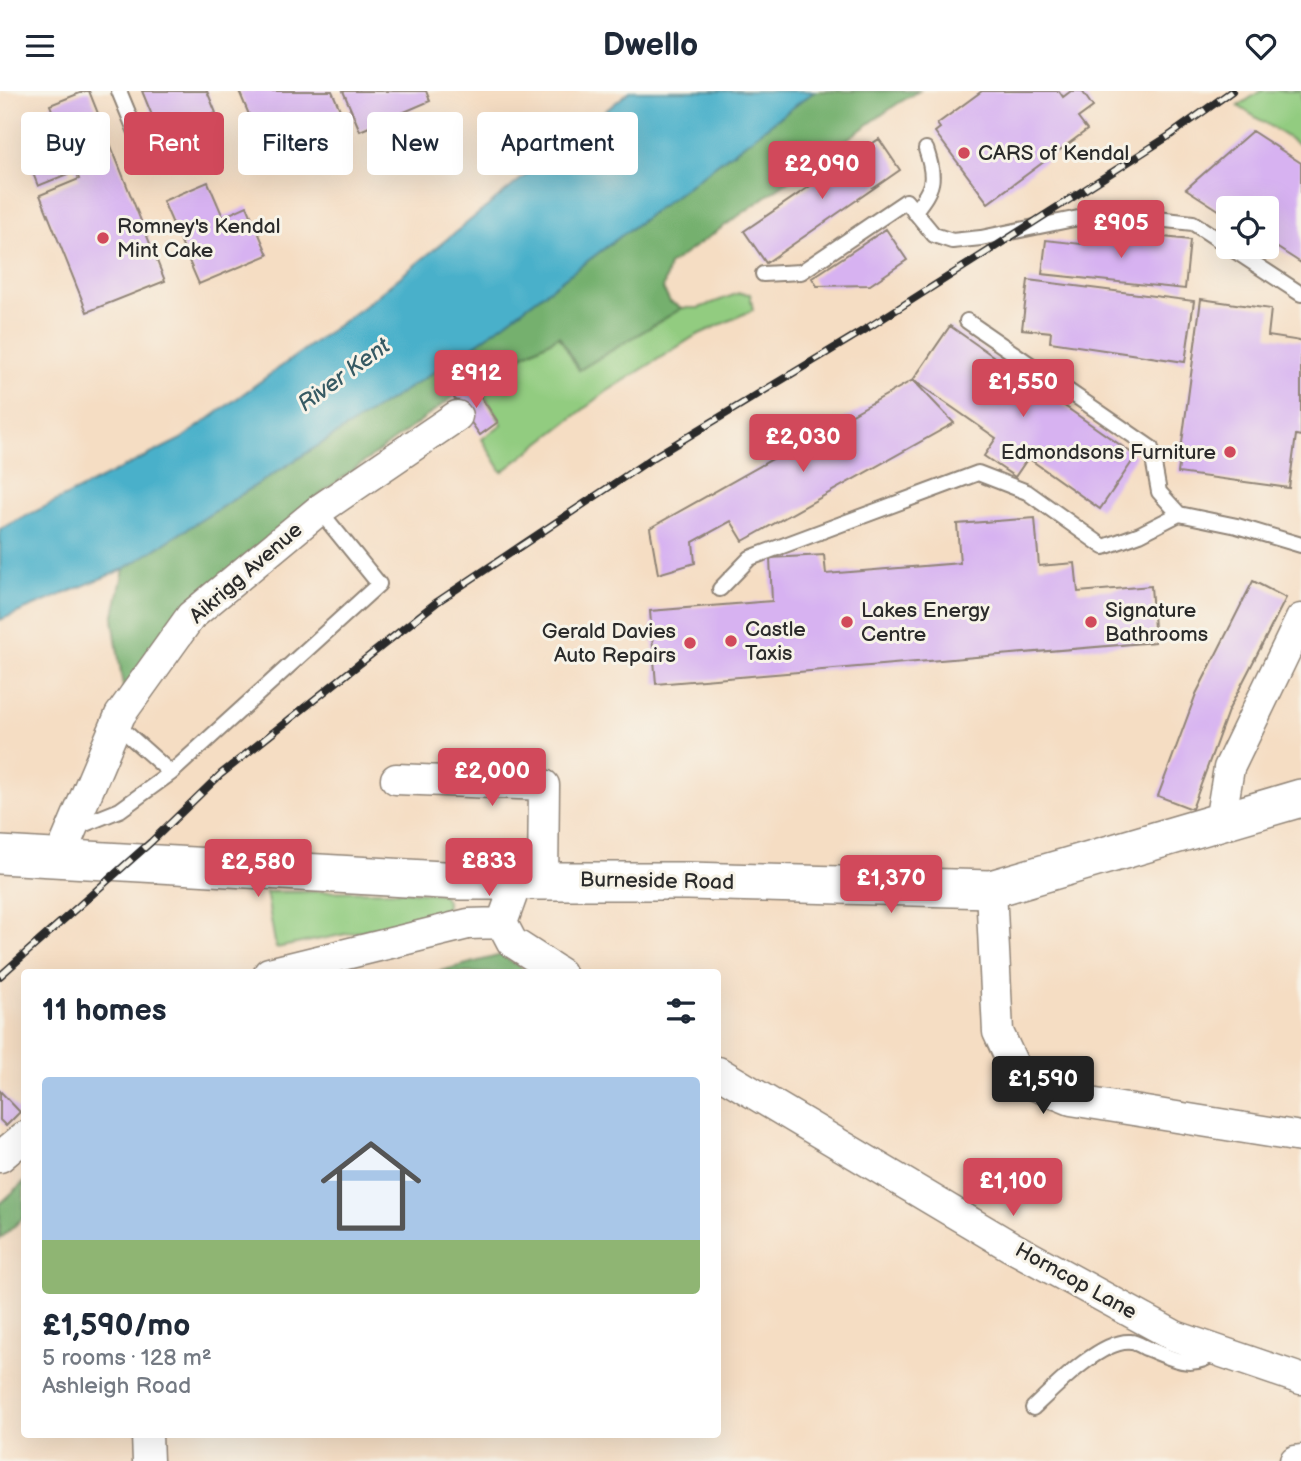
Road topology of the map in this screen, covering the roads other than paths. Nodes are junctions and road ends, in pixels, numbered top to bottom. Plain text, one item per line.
1 (119, 91) edge
2 (128, 112) edge
3 (926, 149) dead end
4 (914, 212) junction
5 (1216, 238) edge
6 (1248, 259) edge
7 (763, 274) dead end
8 (1301, 294) edge
9 (967, 321) dead end
10 (457, 416) dead end
11 (319, 510) junction
12 (1179, 515) junction
13 (1301, 545) edge
14 (720, 589) dead end
15 (1301, 619) edge
16 (116, 724) junction
17 (171, 773) junction
18 (396, 779) dead end
19 (1301, 798) edge
20 (1220, 822) junction
21 (65, 844) junction
22 (0, 855) edge
23 (460, 881) junction
24 (530, 881) junction
25 (991, 889) junction
26 (502, 923) junction
27 (468, 924) junction
28 (285, 969) edge
29 (554, 969) edge
30 (721, 1074) edge
31 (1301, 1137) edge
32 (21, 1140) edge
33 (0, 1157) edge
34 (1218, 1350) junction
35 (1301, 1379) edge
36 (1033, 1408) dead end
37 (147, 1438) edge
38 (1301, 1460) edge
39 (148, 1461) edge
40 (1295, 1461) edge

1 - 2 lane
3 - 4 lane
4 - 5 lane
4 - 7 lane
6 - 8 lane
9 - 12 lane
10 - 11 street, Aikrigg Avenue
11 - 16 street, Aikrigg Avenue
11 - 17 lane
12 - 13 lane
12 - 14 lane
15 - 20 street
16 - 17 lane
16 - 21 street, Aikrigg Avenue
17 - 21 lane
18 - 24 street
19 - 20 street, Burneside Road
20 - 25 street, Burneside Road
21 - 22 street, Burneside Road
21 - 23 street, Burneside Road
23 - 24 street, Burneside Road
23 - 27 street
24 - 25 street, Burneside Road
24 - 26 street
25 - 31 street
26 - 27 street
26 - 29 street
27 - 28 street
30 - 34 street, Horncop Lane
32 - 33 street
34 - 35 street, Horncop Lane
34 - 36 lane
37 - 39 street
38 - 40 street

